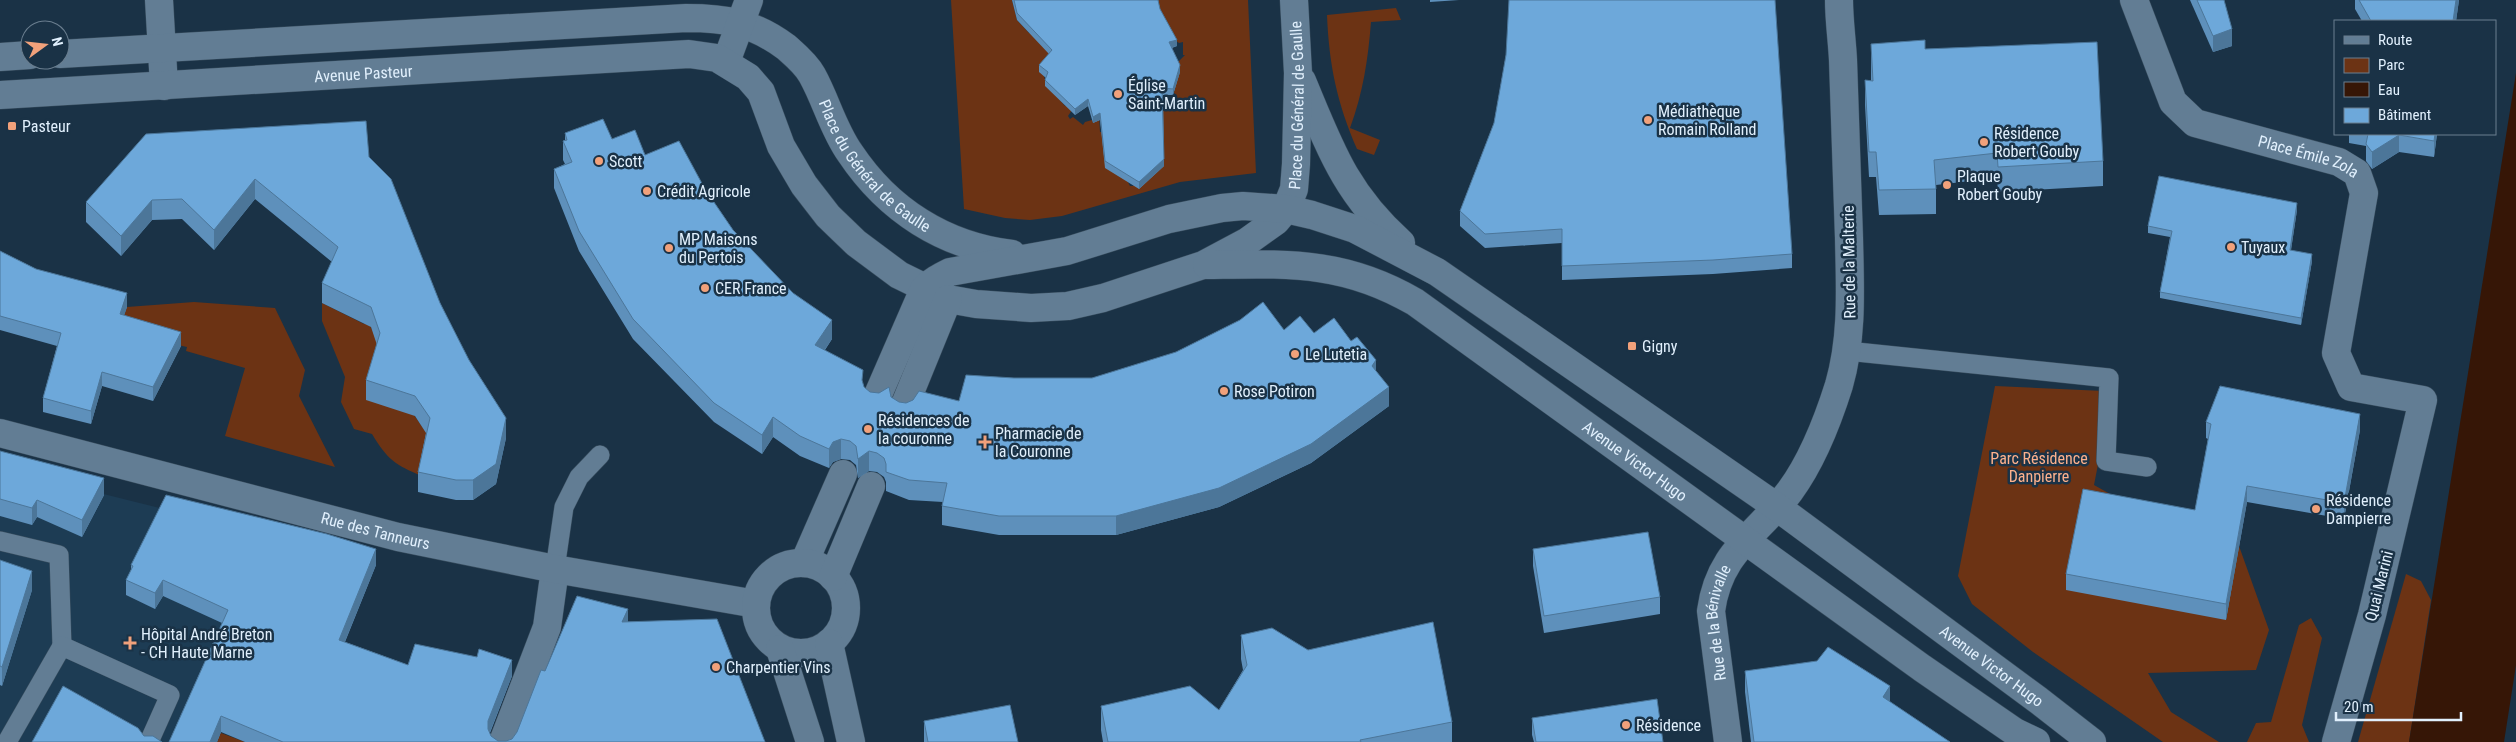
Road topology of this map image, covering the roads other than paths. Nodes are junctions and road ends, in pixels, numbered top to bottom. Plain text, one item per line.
1 (159, 0) edge
2 (1294, 0) edge
3 (1839, 0) edge
4 (2134, 0) edge
5 (745, 11) edge
6 (162, 49) junction
7 (70, 54) edge
8 (20, 56) edge
9 (0, 57) edge
10 (726, 62) junction
11 (1298, 73) junction
12 (164, 86) junction
13 (0, 95) edge
14 (1286, 209) junction
15 (1040, 255) junction
16 (1423, 263) junction
17 (1204, 265) junction
18 (936, 294) junction
19 (1847, 351) junction
20 (877, 397) edge
21 (2423, 400) joint
22 (904, 407) edge
23 (0, 433) edge
24 (600, 455) dead end
25 (2147, 468) dead end
26 (843, 474) dead end
27 (871, 486) dead end
28 (1777, 507) junction
29 (1743, 540) junction
30 (0, 541) edge
31 (804, 563) junction
32 (555, 569) junction
33 (833, 577) junction
34 (756, 604) junction
35 (829, 643) junction
36 (62, 646) junction
37 (780, 649) junction
38 (7, 742) edge
39 (149, 742) edge
40 (503, 742) edge
41 (810, 742) edge
42 (851, 742) edge
43 (1728, 742) edge
44 (2036, 742) edge
45 (2092, 742) edge
46 (2336, 742) edge

1 - 6 main road
2 - 11 main road, Place du Général de Gaulle
3 - 19 main road, Rue de la Malterie
4 - 21 main road, Place Émile Zola
5 - 6 main road
5 - 10 main road
5 - 15 main road, Place du Général de Gaulle
6 - 7 main road
6 - 12 main road
8 - 9 main road
10 - 12 main road, Avenue Pasteur
10 - 18 main road, Place du Général de Gaulle
11 - 14 main road, Place du Général de Gaulle
11 - 16 main road, Avenue Victor Hugo
12 - 13 main road, Avenue Pasteur
14 - 15 main road, Place du Général de Gaulle
14 - 16 main road, Avenue Victor Hugo
14 - 17 main road, Place du Général de Gaulle
15 - 18 main road, Place du Général de Gaulle
16 - 28 main road, Avenue Victor Hugo
17 - 18 main road, Place du Général de Gaulle
17 - 29 main road, Avenue Victor Hugo
18 - 20 main road
18 - 22 main road
19 - 25 lane
19 - 28 main road, Rue de la Malterie
21 - 46 main road, Quai Marini
23 - 32 main road, Rue des Tanneurs
24 - 32 lane
26 - 31 main road
27 - 33 main road
28 - 29 main road, Rue de la Bénivalle
28 - 45 main road, Avenue Victor Hugo
29 - 43 main road, Rue de la Bénivalle
29 - 44 main road, Avenue Victor Hugo
30 - 36 lane
31 - 33 main road
31 - 34 main road
32 - 34 main road, Rue des Tanneurs
32 - 40 main road
33 - 35 main road
34 - 37 main road
35 - 37 main road
35 - 42 main road
36 - 38 lane
36 - 39 lane
37 - 41 main road

